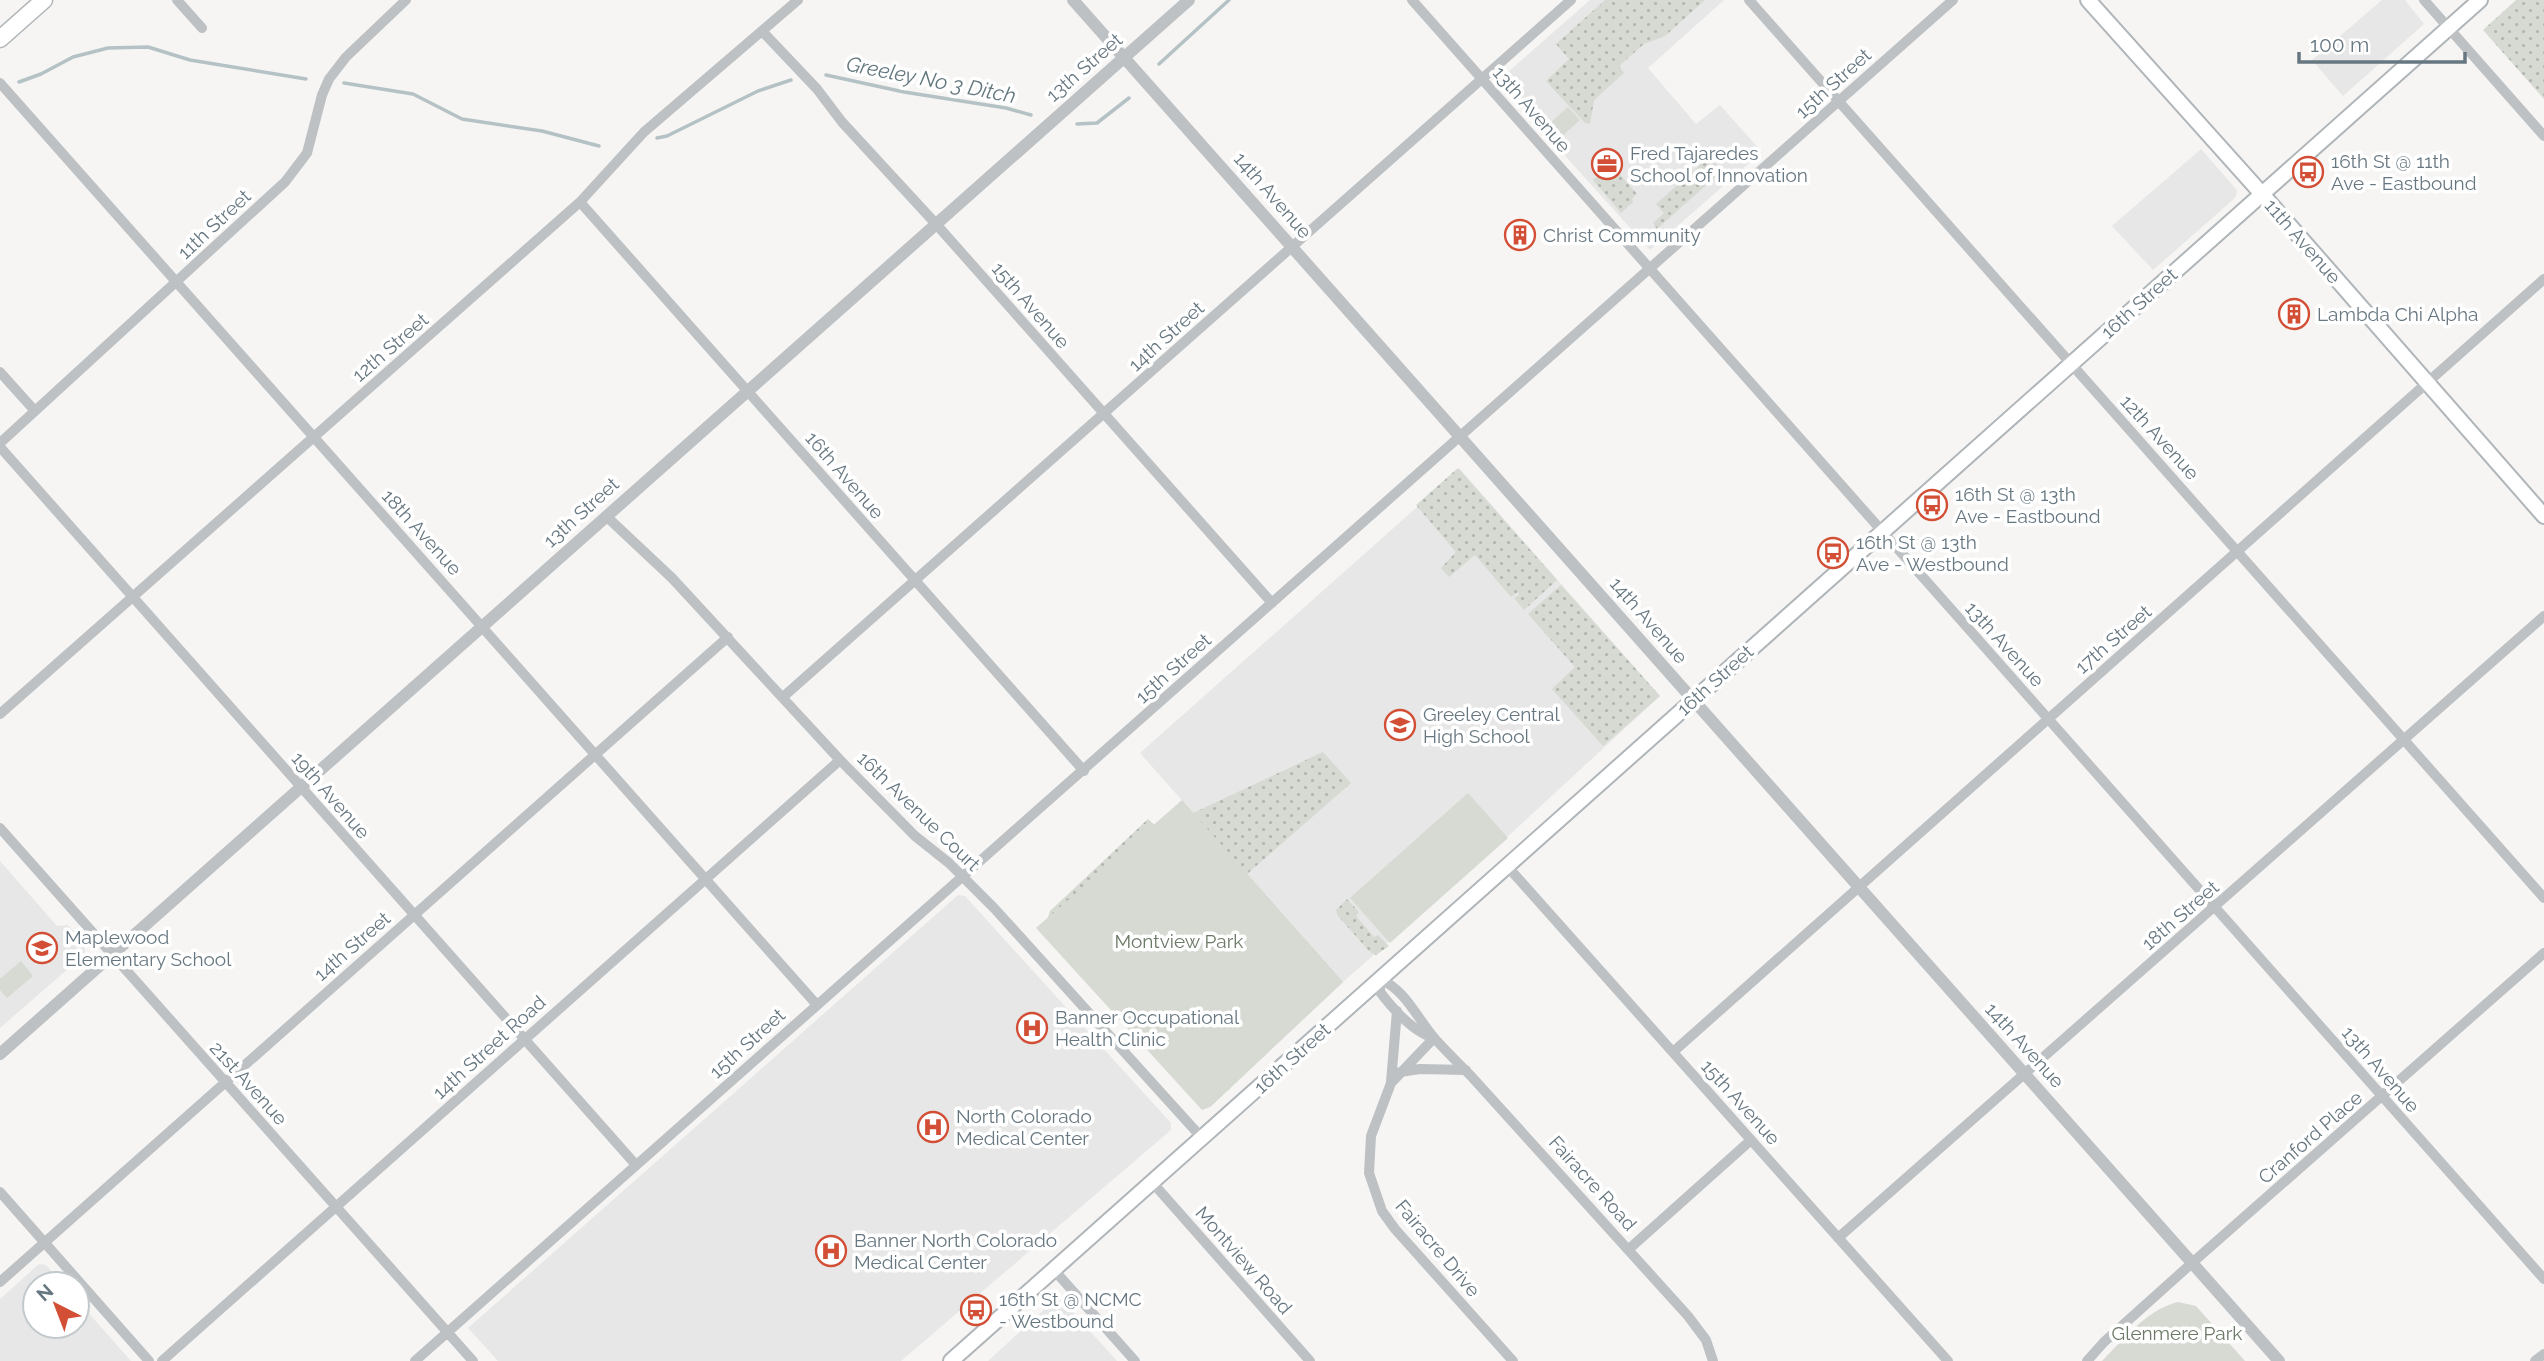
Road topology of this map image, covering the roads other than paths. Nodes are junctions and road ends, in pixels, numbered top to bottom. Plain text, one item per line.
1 (44, 0) edge
2 (177, 0) edge
3 (406, 0) edge
4 (798, 0) edge
5 (1073, 0) edge
6 (1189, 0) edge
7 (1412, 0) edge
8 (1571, 0) edge
9 (1749, 0) edge
10 (1953, 0) edge
11 (2088, 0) edge
12 (2424, 0) edge
13 (2480, 0) edge
14 (202, 28) dead end
15 (2449, 28) junction
16 (762, 32) junction
17 (0, 39) edge
18 (1125, 56) junction
19 (1481, 78) junction
20 (0, 83) edge
21 (1839, 102) junction
22 (2544, 136) edge
23 (2262, 194) junction
24 (580, 202) junction
25 (936, 224) junction
26 (1293, 246) junction
27 (1650, 269) junction
28 (2544, 279) edge
29 (177, 282) junction
30 (2071, 363) junction
31 (0, 372) edge
32 (2427, 383) junction
33 (747, 391) junction
34 (35, 411) junction
35 (1103, 415) junction
36 (1461, 436) junction
37 (314, 437) junction
38 (0, 445) edge
39 (606, 516) junction
40 (2544, 516) edge
41 (1882, 532) junction
42 (2238, 552) junction
43 (915, 581) junction
44 (132, 597) junction
45 (1272, 603) junction
46 (2544, 616) edge
47 (482, 626) junction
48 (728, 636) junction
49 (783, 697) junction
50 (1693, 700) junction
51 (0, 715) edge
52 (2049, 719) junction
53 (2405, 740) junction
54 (595, 755) junction
55 (840, 760) junction
56 (1084, 771) junction
57 (301, 787) junction
58 (0, 828) edge
59 (1507, 866) junction
60 (963, 877) junction
61 (705, 880) junction
62 (1859, 887) junction
63 (2544, 898) edge
64 (2216, 907) junction
65 (414, 915) junction
66 (2544, 953) edge
67 (112, 955) junction
68 (1380, 979) junction
69 (817, 1005) junction
70 (1397, 1011) junction
71 (1434, 1038) junction
72 (524, 1040) junction
73 (1673, 1052) junction
74 (0, 1054) edge
75 (1466, 1070) junction
76 (1400, 1072) junction
77 (2025, 1074) junction
78 (224, 1083) junction
79 (1391, 1083) junction
80 (2382, 1097) junction
81 (1202, 1138) junction
82 (1751, 1140) junction
83 (636, 1165) junction
84 (1152, 1182) junction
85 (0, 1192) edge
86 (336, 1207) junction
87 (1838, 1238) junction
88 (44, 1242) junction
89 (1629, 1249) junction
90 (2192, 1262) junction
91 (1054, 1270) junction
92 (2544, 1279) edge
93 (0, 1282) edge
94 (447, 1332) junction
95 (2544, 1353) edge
96 (1944, 1357) edge
97 (149, 1361) edge
98 (162, 1361) edge
99 (415, 1361) edge
100 (473, 1361) edge
101 (951, 1361) edge
102 (1135, 1361) edge
103 (1310, 1361) edge
104 (1513, 1361) edge
105 (1713, 1361) edge
106 (1930, 1361) edge
107 (2087, 1361) edge
108 (2278, 1361) edge
109 (2536, 1361) edge

1 - 17 main road
2 - 14 street
3 - 29 street, 11th Street
4 - 16 street, 12th Street
5 - 18 street, 14th Avenue
6 - 18 street, 13th Street
7 - 19 street, 13th Avenue
8 - 19 street, 14th Street
9 - 21 street, 12th Avenue
10 - 21 street, 15th Street
11 - 23 main road, 11th Avenue
12 - 15 street
13 - 15 main road, 16th Street
15 - 22 street
15 - 23 main road, 16th Street
16 - 24 street, 12th Street
16 - 25 street, 15th Avenue
18 - 25 street, 13th Street
18 - 26 street, 14th Avenue
19 - 26 street, 14th Street
19 - 27 street, 13th Avenue
20 - 29 street, 18th Avenue
21 - 27 street, 15th Street
21 - 30 street, 12th Avenue
23 - 30 main road, 16th Street
23 - 32 main road, 11th Avenue
24 - 33 street, 16th Avenue
24 - 37 street, 12th Street
25 - 33 street, 13th Street
25 - 35 street, 15th Avenue
26 - 35 street, 14th Street
26 - 36 street, 14th Avenue
27 - 36 street, 15th Street
27 - 41 street, 13th Avenue
28 - 32 street, 17th Street
29 - 34 street, 11th Street
29 - 37 street, 18th Avenue
30 - 41 main road, 16th Street
30 - 42 street, 12th Avenue
31 - 34 street
32 - 40 main road, 11th Avenue
32 - 42 street, 17th Street
33 - 39 street, 13th Street
33 - 43 street, 16th Avenue
34 - 38 street, 11th Street
35 - 43 street, 14th Street
35 - 45 street, 15th Avenue
36 - 45 street, 15th Street
36 - 50 street, 14th Avenue
37 - 44 street, 12th Street
37 - 47 street, 18th Avenue
38 - 44 street, 19th Avenue
39 - 47 street, 13th Street
39 - 48 street, 16th Avenue Court
41 - 50 main road, 16th Street
41 - 52 street, 13th Avenue
42 - 52 street, 17th Street
42 - 53 street, 12th Avenue
43 - 49 street, 14th Street
43 - 56 street, 16th Avenue
44 - 51 street, 12th Street
44 - 57 street, 19th Avenue
45 - 56 street, 15th Street
46 - 53 street, 18th Street
47 - 54 street, 18th Avenue
47 - 57 street, 13th Street
48 - 49 street, 16th Avenue Court
48 - 54 street, 14th Street
49 - 55 street, 16th Avenue Court
50 - 59 main road, 16th Street
50 - 62 street, 14th Avenue
52 - 62 street, 17th Street
52 - 64 street, 13th Avenue
53 - 63 street, 12th Avenue
53 - 64 street, 18th Street
54 - 61 street, 18th Avenue
54 - 65 street, 14th Street
55 - 60 street, 16th Avenue Court
55 - 61 street, 14th Street Road
56 - 60 street, 15th Street
57 - 65 street, 19th Avenue
57 - 67 street, 13th Street
58 - 67 street, 21st Avenue
59 - 68 main road, 16th Street
59 - 73 street, 15th Avenue
60 - 69 street, 15th Street
60 - 81 street, 16th Avenue Court
61 - 69 street, 18th Avenue
61 - 72 street, 14th Street Road
62 - 73 street, 17th Street
62 - 77 street, 14th Avenue
64 - 77 street, 18th Street
64 - 80 street, 13th Avenue
65 - 72 street, 19th Avenue
65 - 78 street, 14th Street
66 - 80 street, Cranford Place
67 - 74 street, 13th Street
67 - 78 street, 21st Avenue
68 - 70 street, Fairacre Road
68 - 71 street, Fairacre Road
68 - 81 main road, 16th Street
69 - 83 street, 15th Street
70 - 71 street, Fairacre Road
70 - 79 street
71 - 75 street, Fairacre Road
71 - 76 street, Fairacre Drive
72 - 83 street, 19th Avenue
72 - 86 street, 14th Street Road
73 - 82 street, 15th Avenue
75 - 76 street
75 - 89 street, Fairacre Road
76 - 79 street, Fairacre Drive
77 - 87 street, 18th Street
77 - 90 street, 14th Avenue
78 - 86 street, 21st Avenue
78 - 88 street, 14th Street
79 - 104 street, Fairacre Drive
80 - 90 street, Cranford Place
80 - 92 street, 13th Avenue
81 - 84 main road, 16th Street
82 - 87 street, 15th Avenue
82 - 89 street
83 - 94 street, 15th Street
84 - 91 main road, 16th Street
84 - 103 street, Montview Road
85 - 88 street
86 - 94 street, 21st Avenue
86 - 98 street, 14th Street Road
87 - 96 street, 15th Avenue
88 - 93 street, 14th Street
88 - 97 street
89 - 105 street, Fairacre Road
90 - 107 street, Cranford Place
90 - 108 street, 14th Avenue
91 - 101 main road, 16th Street
91 - 102 street
94 - 99 street, 15th Street
94 - 100 street, 21st Avenue
95 - 109 street
96 - 106 street

